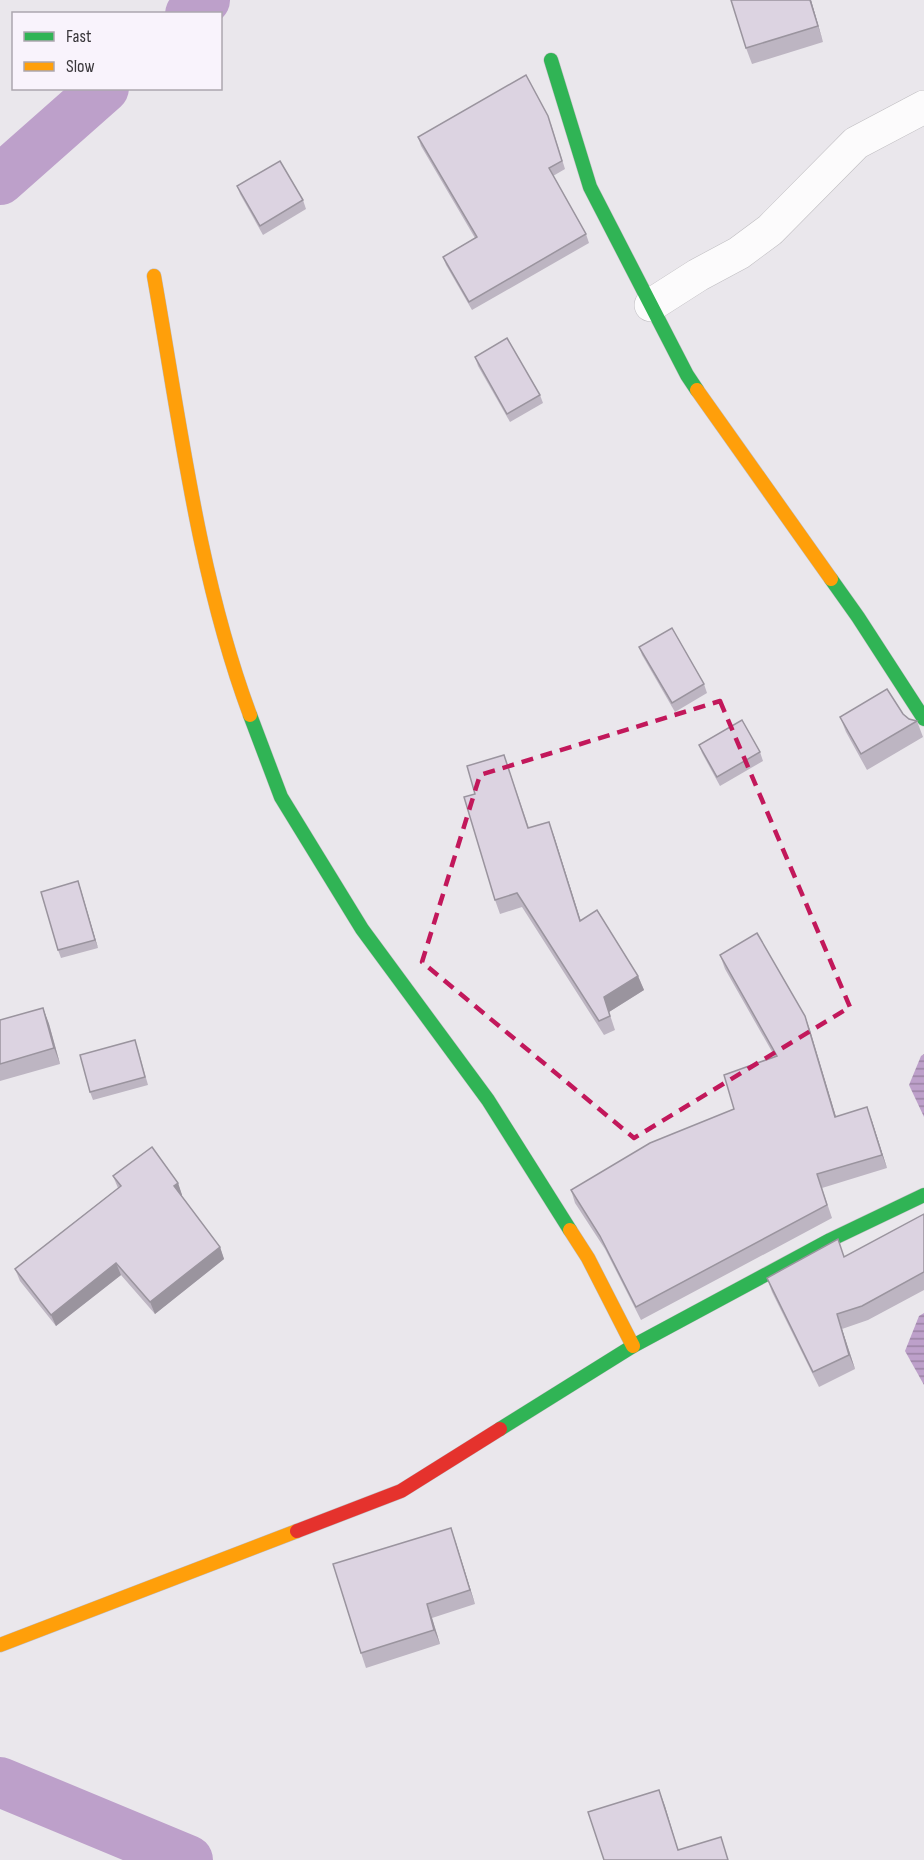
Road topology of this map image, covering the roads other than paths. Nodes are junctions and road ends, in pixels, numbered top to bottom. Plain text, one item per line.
1 (551, 60) dead end
2 (924, 107) edge
3 (154, 276) dead end
4 (651, 305) junction
5 (924, 719) edge
6 (924, 1195) edge
7 (633, 1346) junction
8 (0, 1645) edge

1 - 4 street
2 - 4 street
3 - 7 street
4 - 5 street
6 - 7 street
7 - 8 street

